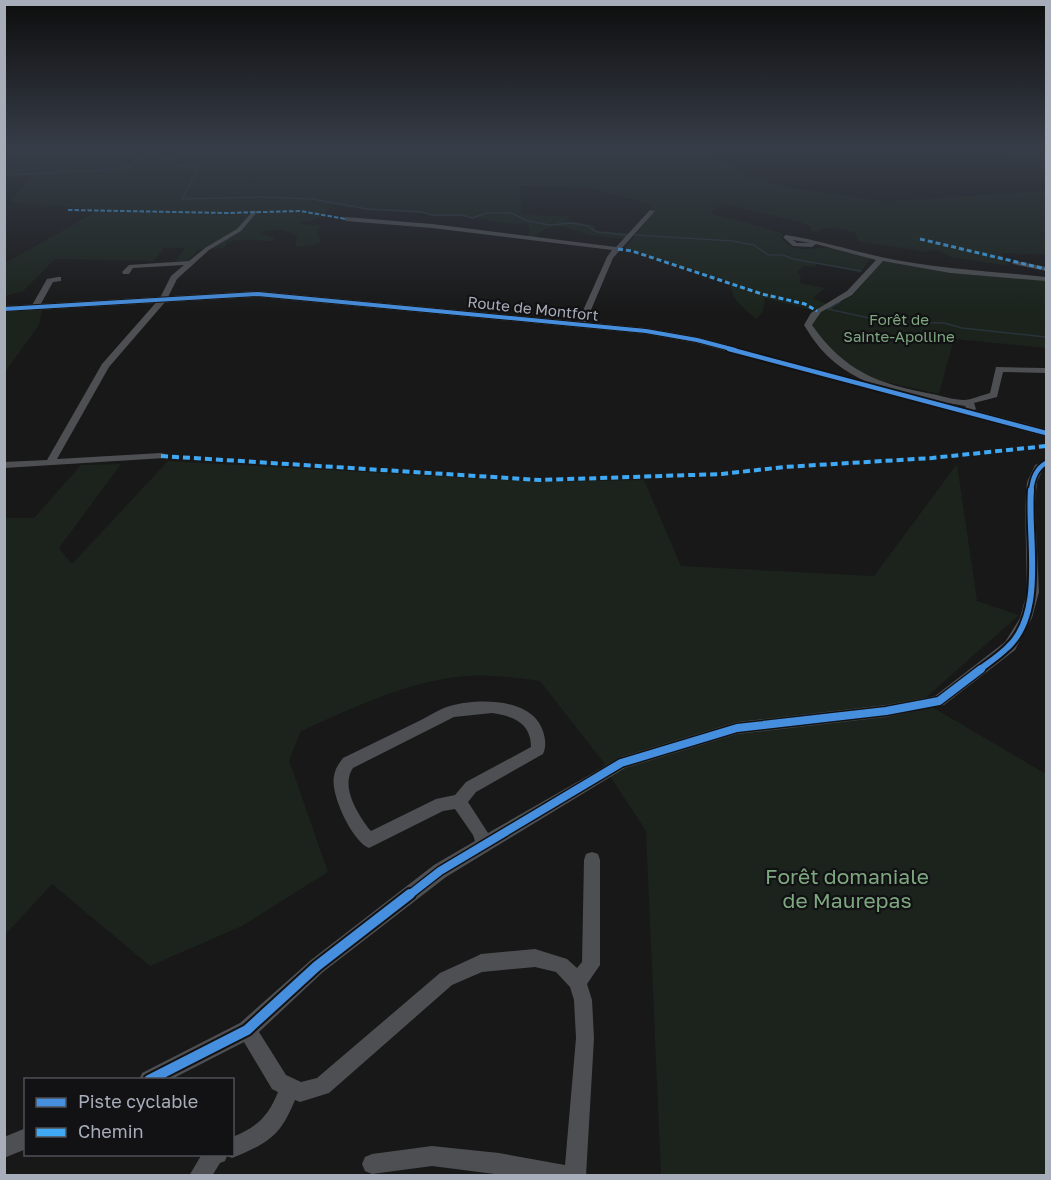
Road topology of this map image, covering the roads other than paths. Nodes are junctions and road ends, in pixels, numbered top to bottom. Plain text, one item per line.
1 (254, 212) dead end
2 (651, 212) dead end
3 (346, 219) dead end
4 (814, 243) dead end
5 (618, 249) junction
6 (881, 259) junction
7 (190, 263) junction
8 (1015, 263) dead end
9 (1047, 269) edge
10 (126, 272) dead end
11 (58, 279) dead end
12 (1047, 279) edge
13 (163, 299) junction
14 (35, 307) junction
15 (4, 309) edge
16 (581, 324) junction
17 (1047, 371) edge
18 (970, 409) junction
19 (1047, 433) edge
20 (161, 456) dead end
21 (51, 461) junction
22 (1047, 463) edge
23 (4, 465) edge
24 (459, 802) junction
25 (484, 845) junction
26 (592, 860) dead end
27 (577, 982) junction
28 (247, 1030) junction
29 (153, 1078) edge
30 (290, 1087) junction
31 (24, 1139) edge
32 (234, 1147) edge
33 (4, 1148) edge
34 (213, 1156) edge
35 (372, 1164) dead end
36 (199, 1176) edge
37 (566, 1176) edge
38 (575, 1176) edge

1 - 7 street
2 - 5 street
3 - 5 street
4 - 6 street
5 - 16 street
6 - 12 street
6 - 18 street
7 - 10 street
7 - 13 street
8 - 9 street
11 - 14 street
13 - 14 street, Route de Montfort
13 - 16 street, Route de Montfort
13 - 21 street
14 - 15 street, Route de Montfort
16 - 18 street, Route de Montfort
17 - 18 street
18 - 19 street, Route de Montfort
20 - 21 street
21 - 23 street
22 - 25 street
24 - 24 street
24 - 25 street
25 - 28 street
26 - 27 street
27 - 30 street
27 - 38 street
28 - 29 street
28 - 30 street
30 - 32 street
31 - 33 street
34 - 36 street
35 - 37 street

